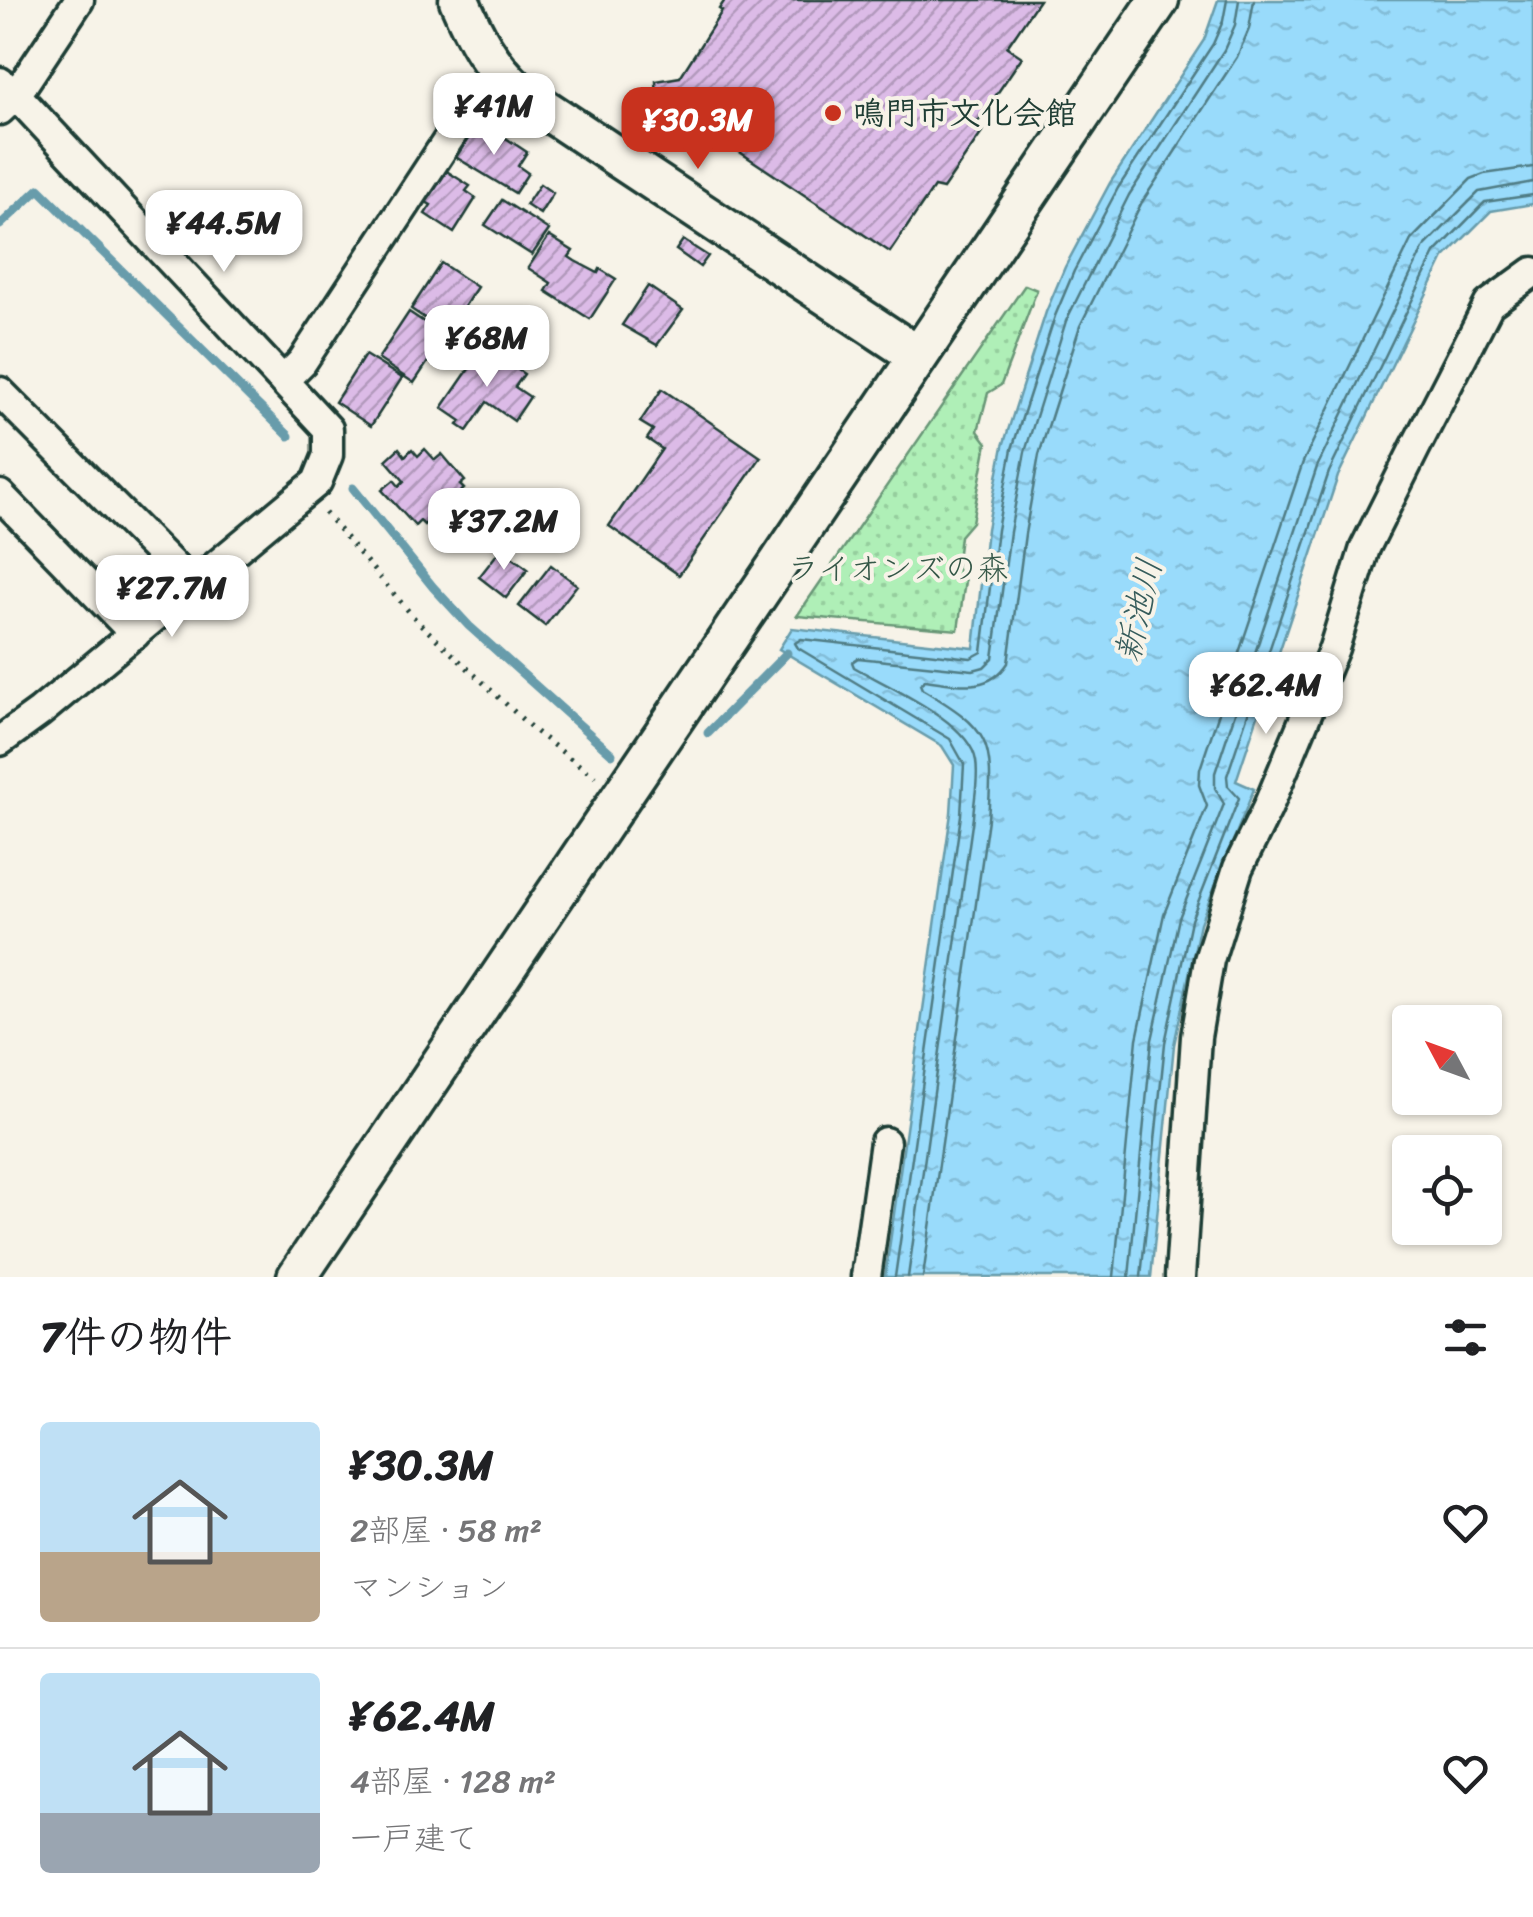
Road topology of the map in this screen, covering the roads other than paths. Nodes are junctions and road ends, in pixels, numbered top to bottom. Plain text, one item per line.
1 (80, 0) edge
2 (458, 0) edge
3 (1159, 0) edge
4 (499, 74) junction
5 (5, 95) edge
6 (1533, 272) edge
7 (918, 356) junction
8 (283, 380) junction
9 (0, 392) edge
10 (0, 495) edge
11 (192, 586) junction
12 (135, 634) junction
13 (0, 741) edge
14 (884, 1142) dead end
15 (297, 1277) edge
16 (866, 1277) edge
17 (1180, 1277) edge

1 - 5 street
2 - 4 street
3 - 7 street
4 - 7 street
4 - 8 street
5 - 8 street
6 - 17 street
7 - 15 street
8 - 11 street
9 - 11 street
10 - 12 street
11 - 12 street
12 - 13 street
14 - 16 street

